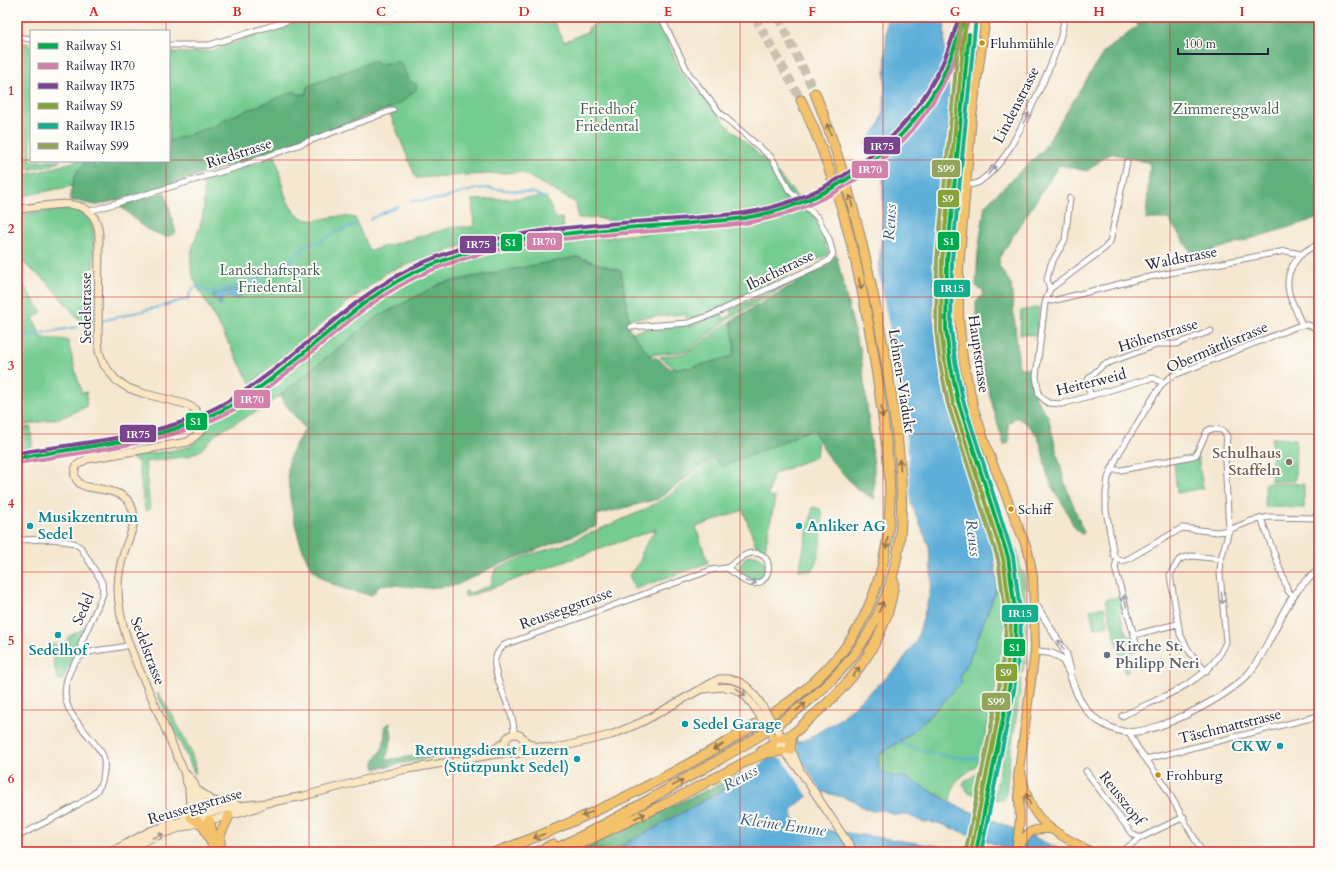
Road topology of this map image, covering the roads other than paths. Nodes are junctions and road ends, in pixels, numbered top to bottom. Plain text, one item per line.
1 (300, 17) edge
2 (661, 17) edge
3 (986, 17) edge
4 (1063, 17) edge
5 (17, 38) edge
6 (30, 39) edge
7 (170, 45) edge
8 (815, 93) tunnel mouth
9 (801, 100) tunnel mouth
10 (393, 110) dead end
11 (1127, 162) dead end
12 (970, 185) junction
13 (1070, 198) dead end
14 (17, 209) edge
15 (90, 211) junction
16 (1319, 244) edge
17 (1301, 254) junction
18 (1050, 289) junction
19 (1048, 300) junction
20 (1302, 325) junction
21 (631, 327) dead end
22 (1319, 329) edge
23 (1211, 330) dead end
24 (1163, 383) junction
25 (1091, 396) junction
26 (1111, 470) junction
27 (1261, 518) junction
28 (1319, 518) edge
29 (1229, 530) junction
30 (17, 540) edge
31 (1117, 559) junction
32 (1221, 559) junction
33 (895, 567) junction
34 (727, 568) junction
35 (1319, 570) edge
36 (1293, 596) junction
37 (1035, 603) junction
38 (1177, 624) junction
39 (1134, 635) junction
40 (1136, 643) dead end
41 (129, 645) junction
42 (1035, 651) junction
43 (83, 655) junction
44 (1206, 672) junction
45 (1072, 682) junction
46 (1122, 716) dead end
47 (1319, 716) edge
48 (1129, 732) junction
49 (514, 733) junction
50 (792, 734) junction
51 (776, 735) junction
52 (525, 741) junction
53 (505, 742) junction
54 (555, 748) junction
55 (522, 751) junction
56 (509, 752) junction
57 (786, 753) junction
58 (485, 756) junction
59 (751, 759) junction
60 (1147, 759) junction
61 (1020, 764) junction
62 (1086, 771) dead end
63 (184, 772) junction
64 (197, 789) junction
65 (189, 791) junction
66 (644, 802) junction
67 (267, 803) junction
68 (239, 806) junction
69 (229, 816) junction
70 (188, 818) junction
71 (205, 818) junction
72 (1184, 818) junction
73 (1049, 829) junction
74 (17, 837) edge
75 (1140, 838) junction
76 (1017, 850) edge
77 (111, 852) edge
78 (123, 852) edge
79 (218, 852) edge
80 (496, 852) edge
81 (536, 852) edge
82 (549, 852) edge
83 (562, 852) edge
84 (854, 852) edge
85 (1091, 852) edge
86 (1121, 852) edge
87 (1202, 852) edge

1 - 7 street
2 - 21 street, Ibachstrasse
3 - 12 main road, Hauptstrasse
12 -> 4 street, Lindenstrasse
5 - 6 street
33 -> 8 highway, Lehnen-Viadukt
9 -> 80 highway
10 - 15 street, Riedstrasse
11 - 18 street
12 - 37 main road, Hauptstrasse
13 - 18 street, Heiterweid
14 - 15 main road
15 - 41 main road, Sedelstrasse
16 - 17 street
17 - 19 street, Waldstrasse
17 - 20 street
18 - 19 street, Heiterweid
19 - 25 street, Heiterweid
20 - 22 street
20 - 24 street, Obermättlistrasse
23 - 25 street, Höhenstrasse
24 - 25 street, Heiterweid
24 - 26 street, Obermättlistrasse
26 - 29 street
26 - 31 street, Obermättlistrasse
27 - 28 street
27 - 29 street
27 - 36 street
29 - 31 street
29 - 32 street
30 - 43 street, Sedel
39 -> 31 street, Obermättlistrasse
32 - 38 street
32 -> 44 street
50 -> 33 highway
66 -> 33 highway
34 -> 34 street, Reusseggstrasse
34 - 49 street, Reusseggstrasse
35 - 36 street
36 - 48 street
37 - 42 main road, Hauptstrasse
45 -> 37 street
38 - 39 street
38 - 44 street
39 - 40 street, Obermättlistrasse
41 - 43 street
41 - 63 main road, Sedelstrasse
42 - 45 street
42 - 61 main road, Hauptstrasse
43 - 74 street
44 - 46 street
45 - 48 street
47 - 60 street, Täschmattstrasse
48 - 60 street
49 - 52 main road
49 - 53 main road
50 - 51 highway
50 - 57 highway
51 - 54 main road, bridge
51 - 57 main road
51 - 59 highway
52 - 54 main road
52 - 55 main road
53 - 56 main road
53 - 58 main road, Reusseggstrasse
54 - 55 main road
55 - 56 main road
56 - 58 main road, Reusseggstrasse
57 - 59 highway
57 - 84 main road
58 - 67 main road, Reusseggstrasse
83 -> 59 highway
60 - 72 street
73 -> 61 main road
61 - 76 main road, Hauptstrasse
62 - 75 street, Reusszopf
63 - 64 main road, Sedelstrasse
63 - 65 main road, Sedelstrasse
64 - 68 main road
64 - 71 main road
65 - 70 main road
65 - 71 main road, Sedelstrasse
66 - 81 highway
66 - 82 highway
67 - 68 main road, Reusseggstrasse
67 - 69 main road, Reusseggstrasse
68 - 71 main road, Reusseggstrasse
69 - 71 main road, Reusseggstrasse
69 - 79 highway
70 - 71 highway
70 - 77 main road, Reusseggstrasse
78 -> 71 main road, Reusseggstrasse
71 - 79 highway
72 - 75 street, Reusszopf
72 - 87 street
73 - 76 main road
73 - 85 main road
75 - 86 street, Reusszopf

